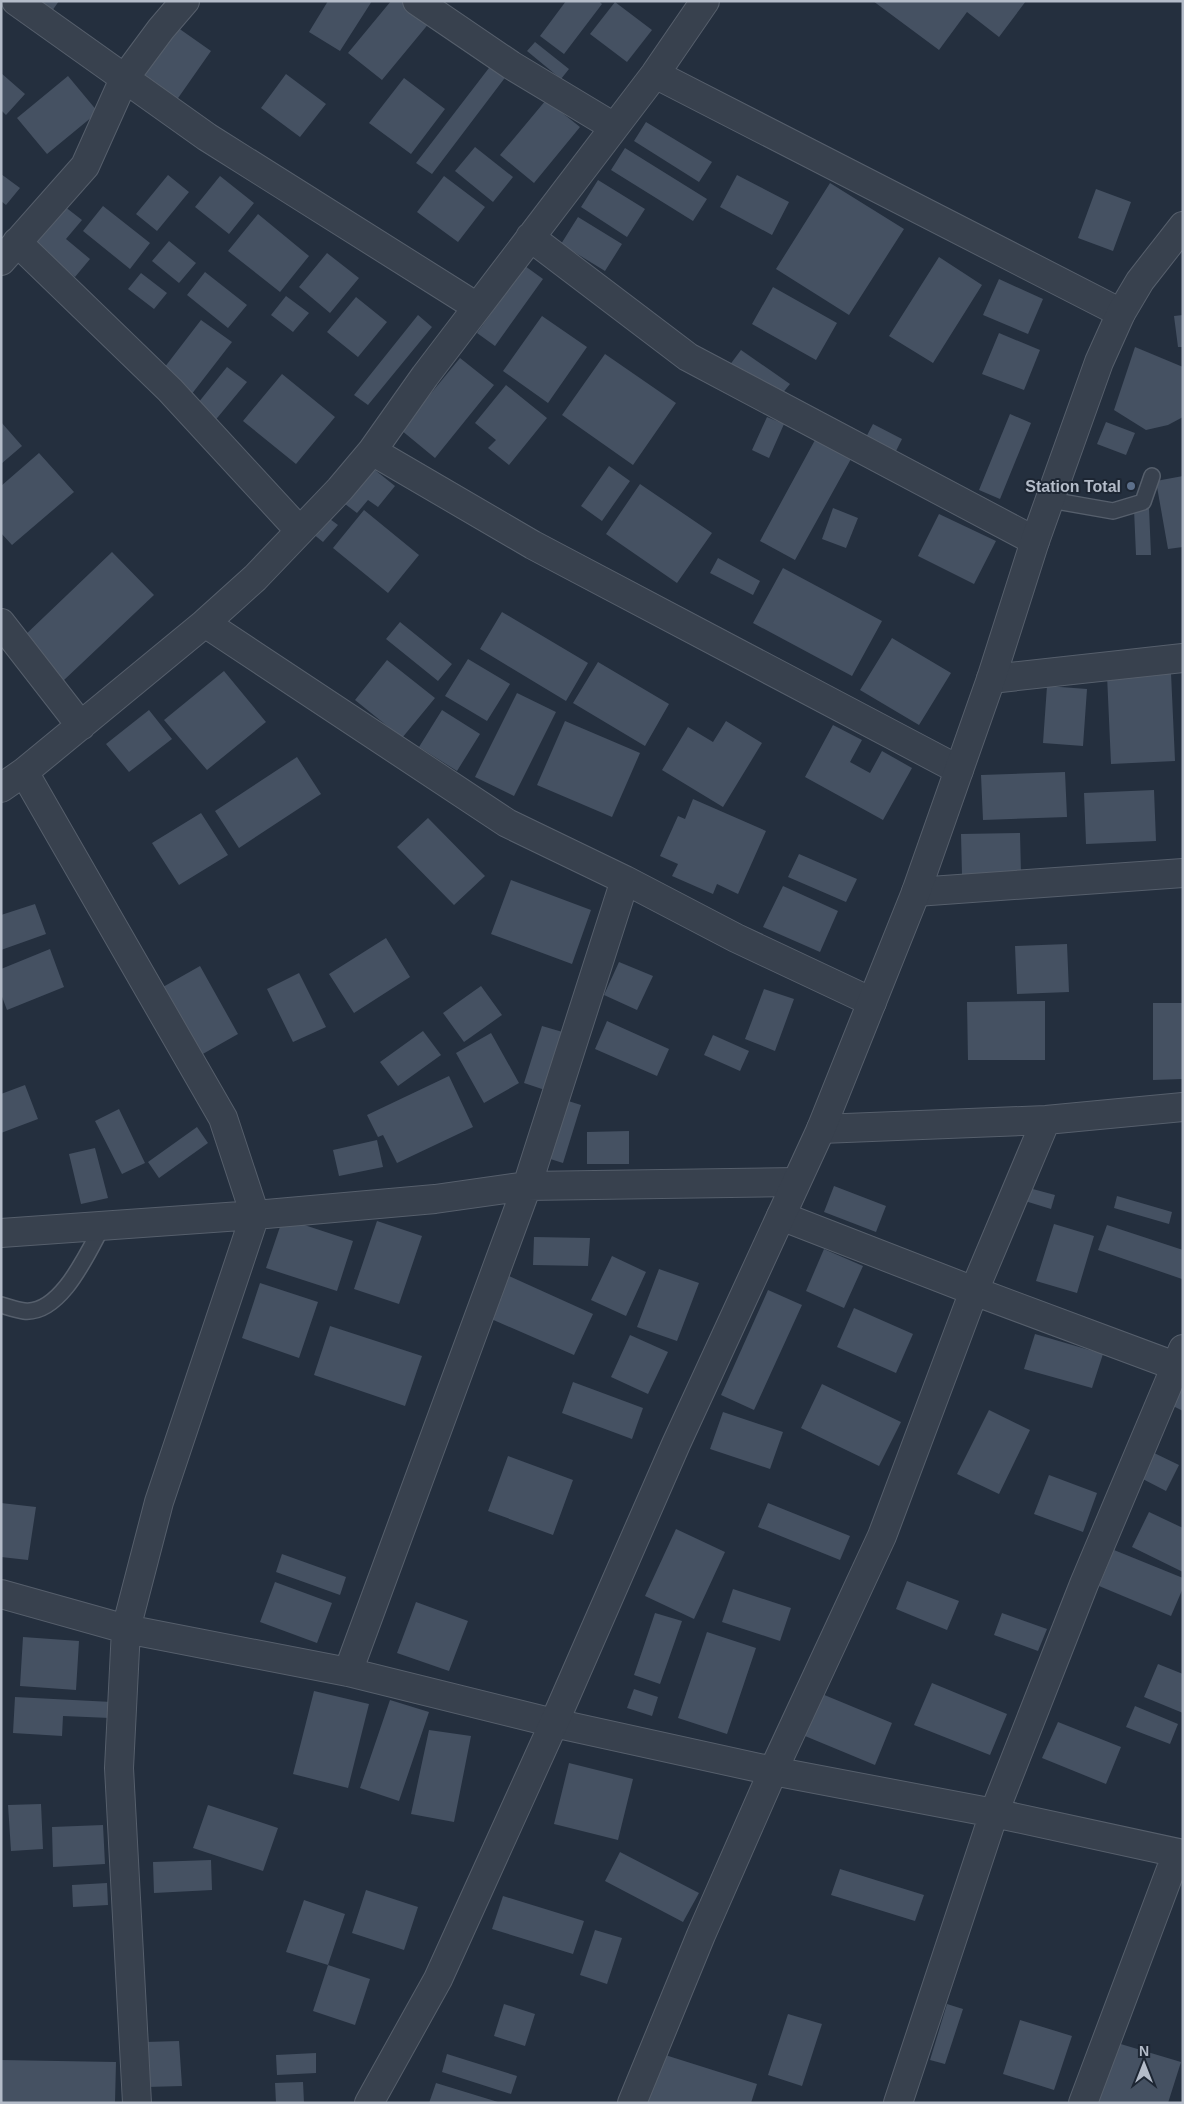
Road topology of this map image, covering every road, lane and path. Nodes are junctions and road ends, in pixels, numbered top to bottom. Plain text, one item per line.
1 (16, 1) edge
2 (185, 1) edge
3 (417, 1) edge
4 (705, 1) edge
5 (655, 74) junction
6 (124, 79) junction
7 (614, 127) junction
8 (1183, 226) edge
9 (530, 237) junction
10 (9, 252) edge
11 (477, 307) junction
12 (1121, 313) junction
13 (372, 451) junction
14 (1152, 476) dead end
15 (1050, 500) junction
16 (299, 530) junction
17 (1036, 541) junction
18 (1, 623) edge
19 (205, 623) junction
20 (1183, 658) edge
21 (991, 679) junction
22 (81, 726) junction
23 (959, 770) junction
24 (24, 772) junction
25 (1, 788) edge
26 (1183, 873) edge
27 (625, 880) junction
28 (916, 892) junction
29 (872, 1002) junction
30 (1183, 1107) edge
31 (1046, 1120) junction
32 (821, 1130) junction
33 (796, 1182) junction
34 (527, 1186) junction
35 (255, 1215) junction
36 (781, 1216) junction
37 (104, 1225) junction
38 (1, 1233) edge
39 (974, 1292) junction
40 (1, 1305) edge
41 (1180, 1361) edge
42 (1, 1594) edge
43 (126, 1629) junction
44 (348, 1672) junction
45 (554, 1723) junction
46 (773, 1771) junction
47 (994, 1813) junction
48 (1180, 1854) edge
49 (137, 2103) edge
50 (369, 2103) edge
51 (632, 2103) edge
52 (898, 2103) edge
53 (1083, 2103) edge

1 - 6 street
2 - 6 street
3 - 7 street
4 - 5 street
5 - 7 street
5 - 12 street
6 - 10 street
6 - 11 street
7 - 9 street
8 - 12 street
9 - 11 street
9 - 17 street
10 - 16 street
11 - 13 street
12 - 15 street
13 - 16 street
13 - 23 street
14 - 15 lane
15 - 17 street
16 - 19 street
17 - 21 street
18 - 22 street
19 - 22 street
19 - 27 street
20 - 21 street
21 - 23 street
22 - 24 street
23 - 28 street
24 - 25 street
24 - 35 street
26 - 28 street
27 - 29 street
27 - 34 street
28 - 29 street
29 - 32 street
30 - 31 street
31 - 32 street
31 - 39 street
32 - 33 street
33 - 34 street
33 - 36 street
34 - 35 street
34 - 44 street
35 - 37 street
35 - 43 street
36 - 39 street
36 - 45 street
37 - 38 street
37 - 40 lane
39 - 41 street
39 - 46 street
41 - 47 street
42 - 43 street
43 - 44 street
43 - 49 street
44 - 45 street
45 - 46 street
45 - 50 street
46 - 47 street
46 - 51 street
47 - 48 street
47 - 52 street
48 - 53 street

